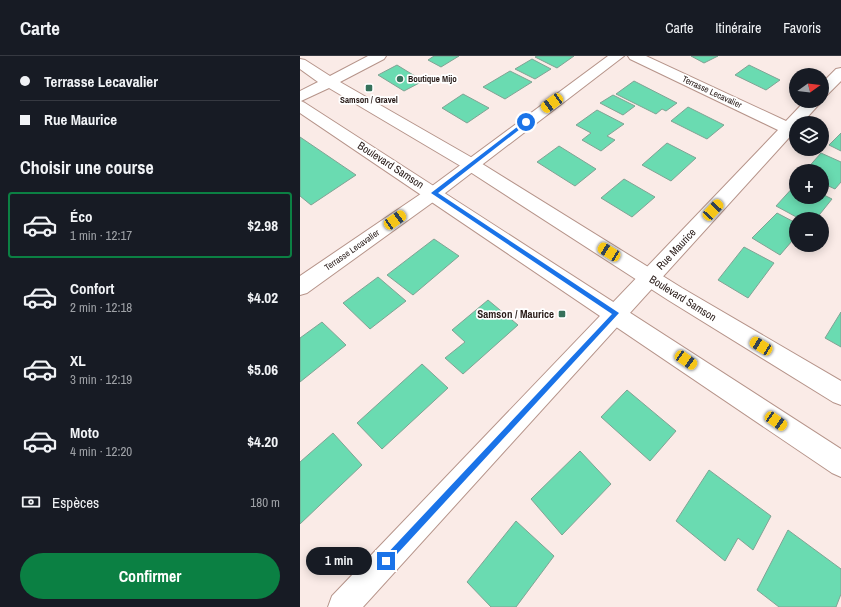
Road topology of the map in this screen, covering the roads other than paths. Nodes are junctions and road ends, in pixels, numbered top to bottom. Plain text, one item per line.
1 (379, 56) edge
2 (617, 56) edge
3 (636, 56) edge
4 (300, 64) edge
5 (841, 72) edge
6 (329, 82) junction
7 (829, 85) edge
8 (300, 97) edge
9 (300, 106) edge
10 (807, 108) edge
11 (788, 128) junction
12 (470, 164) junction
13 (434, 193) junction
14 (649, 278) junction
15 (300, 287) edge
16 (616, 313) junction
17 (841, 394) edge
18 (841, 464) edge
19 (343, 607) edge

1 - 6 street
2 - 12 street, Terrasse Lecavalier
3 - 11 street, Terrasse Lecavalier
4 - 6 street, Boulevard Samson
5 - 7 street
6 - 8 street
6 - 12 street, Boulevard Samson
9 - 13 street, Boulevard Samson
10 - 11 street, Rue Maurice
11 - 14 street, Rue Maurice
12 - 13 street, Terrasse Lecavalier
12 - 14 street, Boulevard Samson
13 - 15 street, Terrasse Lecavalier
13 - 16 street, Boulevard Samson
14 - 16 street, Rue Maurice
14 - 17 street, Boulevard Samson
16 - 18 street, Boulevard Samson
16 - 19 street, Rue Maurice

